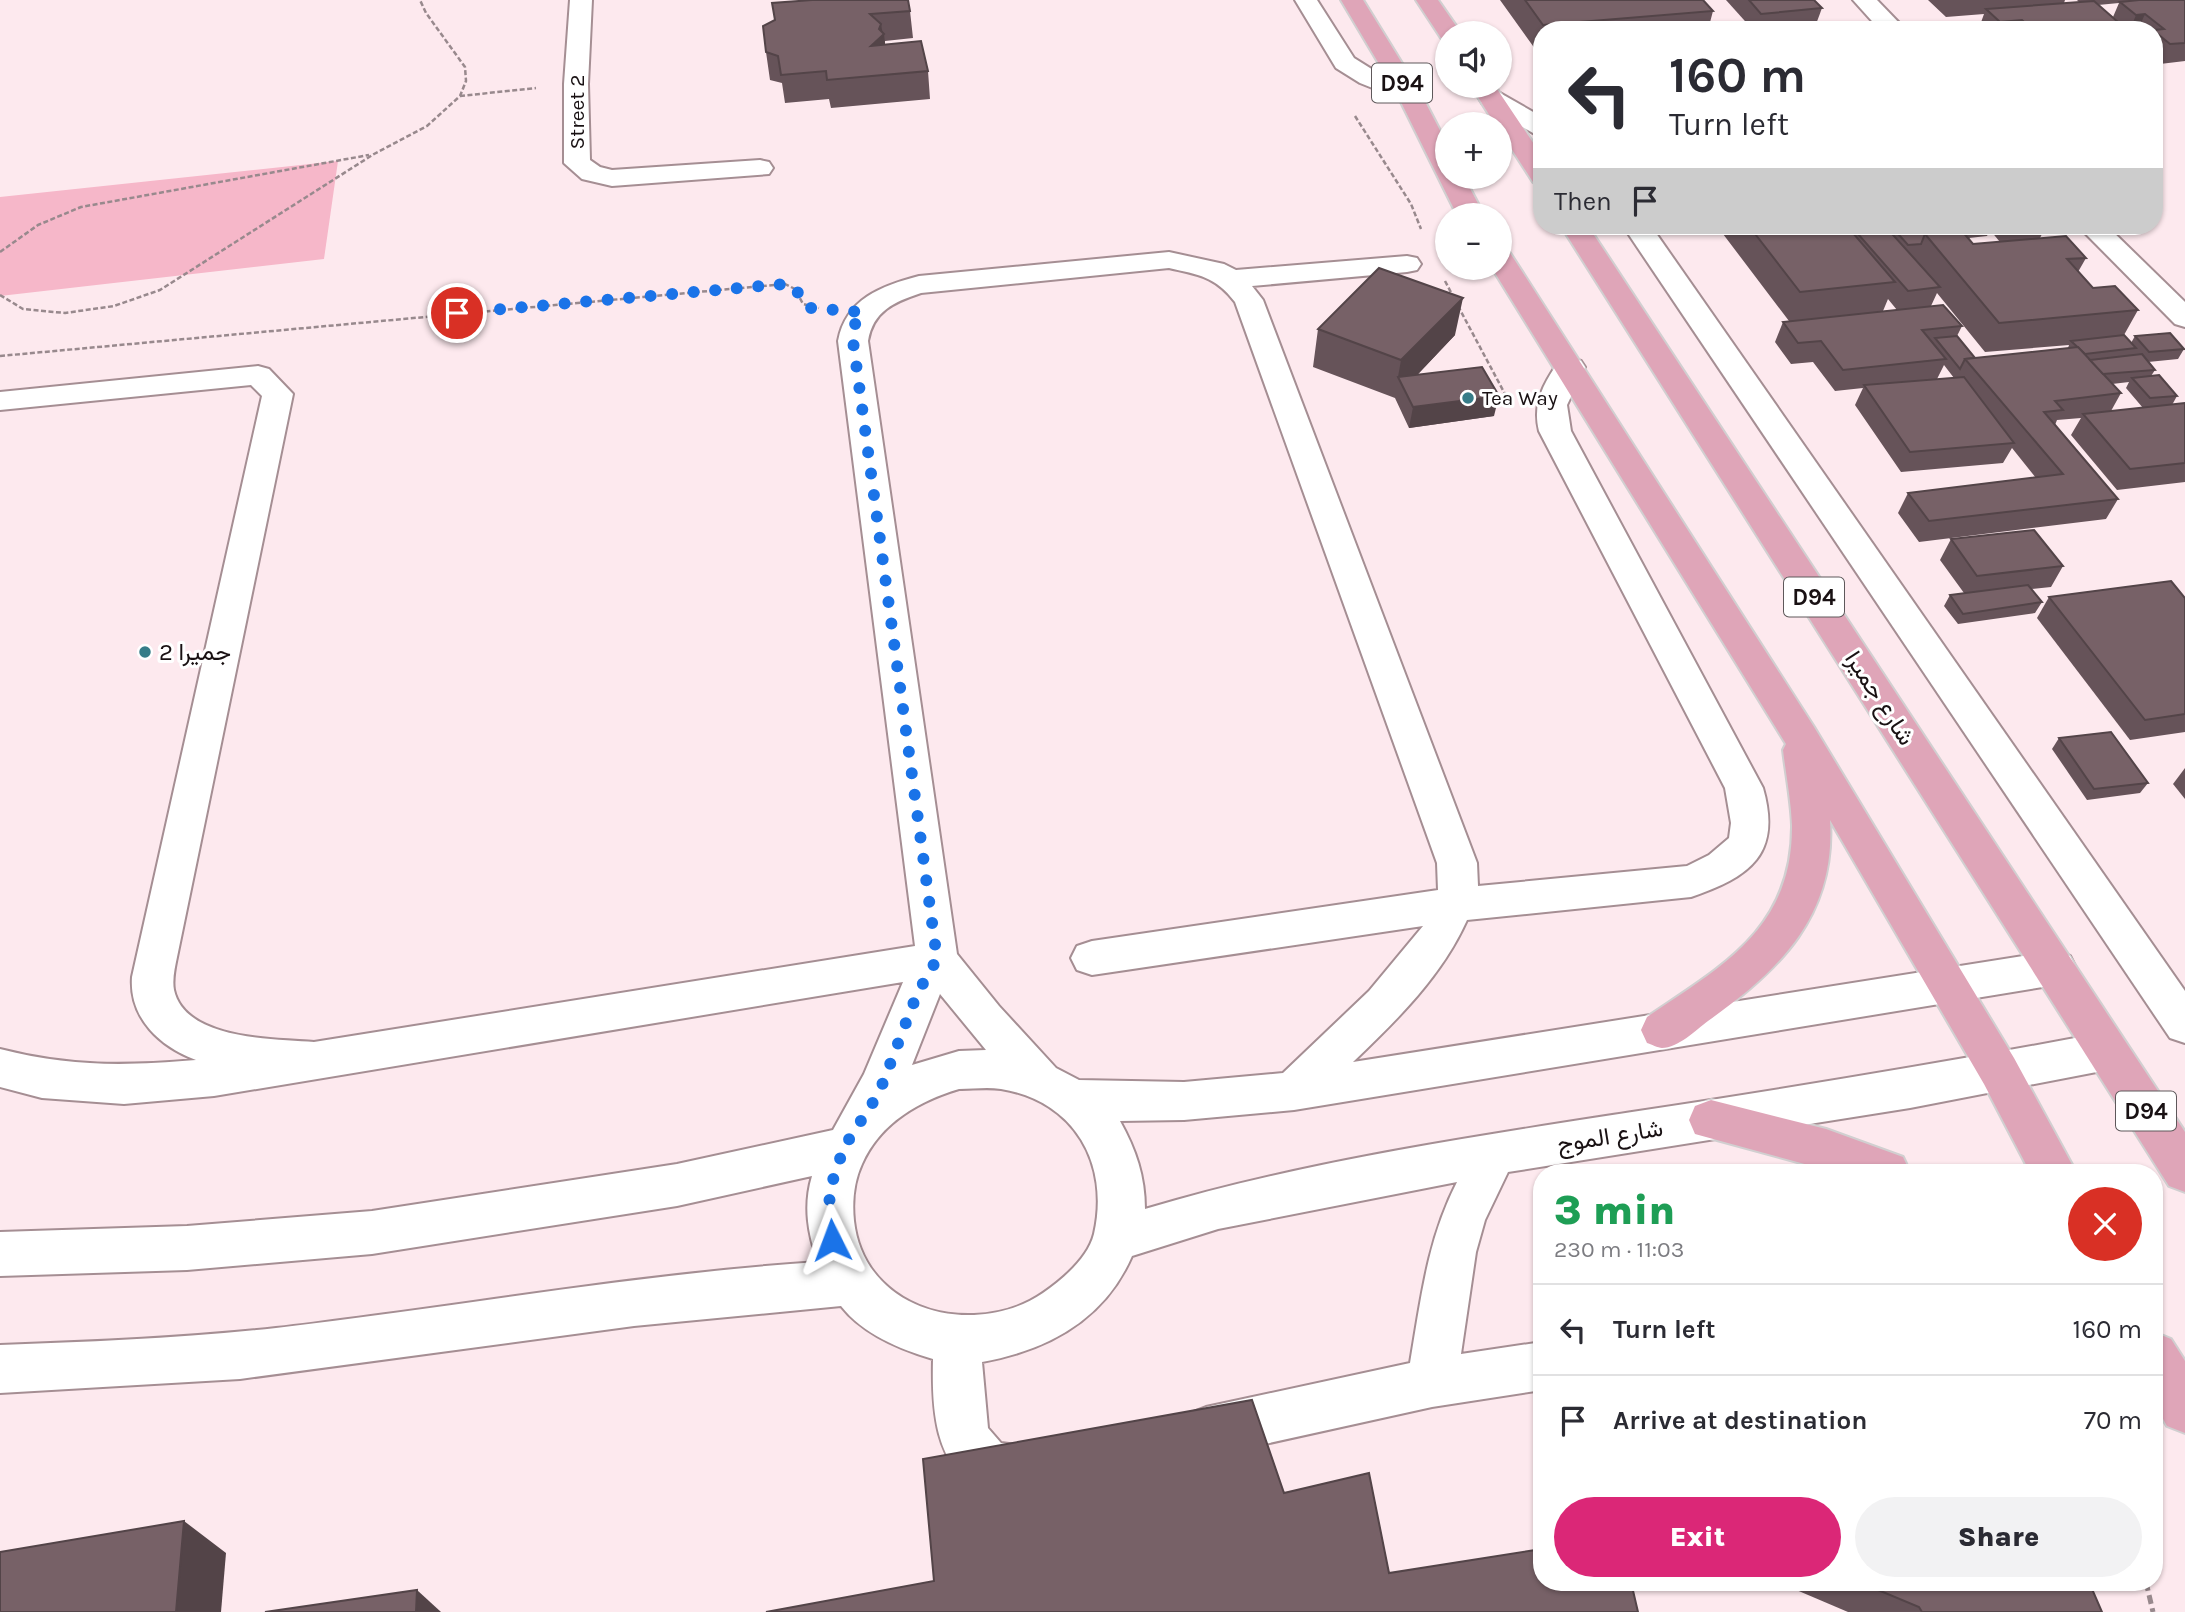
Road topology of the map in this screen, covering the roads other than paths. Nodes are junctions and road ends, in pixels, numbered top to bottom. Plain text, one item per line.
1 (581, 0) edge
2 (1306, 0) edge
3 (1352, 0) edge
4 (1427, 0) edge
5 (1864, 0) edge
6 (1441, 21) edge
7 (1885, 21) edge
8 (1409, 94) junction
9 (1491, 98) edge
10 (1496, 98) edge
11 (1533, 122) edge
12 (1435, 145) edge
13 (1533, 162) edge
14 (760, 168) dead end
15 (1580, 235) edge
16 (1643, 235) edge
17 (2101, 235) edge
18 (1407, 264) dead end
19 (1512, 278) edge
20 (1232, 279) junction
21 (2185, 318) edge
22 (1570, 367) junction
23 (0, 401) edge
24 (1801, 737) junction
25 (1454, 905) junction
26 (1092, 958) dead end
27 (937, 959) junction
28 (2055, 968) junction
29 (1948, 983) junction
30 (2185, 1025) edge
31 (1662, 1030) junction
32 (2108, 1051) junction
33 (319, 1061) junction
34 (0, 1068) edge
35 (1999, 1071) junction
36 (1057, 1089) junction
37 (1294, 1091) junction
38 (1711, 1120) junction
39 (849, 1140) junction
40 (1494, 1154) junction
41 (1866, 1164) edge
42 (2049, 1164) edge
43 (2185, 1171) edge
44 (1116, 1239) junction
45 (0, 1254) edge
46 (851, 1283) junction
47 (957, 1339) junction
48 (1533, 1367) edge
49 (0, 1369) edge
50 (2163, 1372) edge
51 (1432, 1383) junction
52 (2185, 1408) edge
53 (1166, 1440) edge
54 (1059, 1463) edge

1 - 14 street, Street 2
2 - 8 street
3 - 8 main road, D94
4 - 6 main road, D94
5 - 7 street
8 - 12 main road, D94
9 - 13 main road
10 - 11 street
15 - 28 main road, شارع جميرا / D94
16 - 30 street
17 - 21 street
18 - 20 street
19 - 22 main road
20 - 25 street
20 - 27 street
22 - 24 main road
22 - 25 street
23 - 33 street
24 - 29 main road
24 - 31 main road
25 - 26 street
25 - 37 street
27 - 33 street
27 - 36 street
27 - 39 street
28 - 29 street
28 - 32 main road, شارع جميرا / D94
29 - 31 street
29 - 35 main road
31 - 37 street
32 - 35 street, شارع الموج
32 - 43 main road, شارع جميرا / D94
33 - 34 street
35 - 38 street, شارع الموج
35 - 42 main road
36 - 37 street
36 - 39 street
36 - 44 street
38 - 40 street, شارع الموج
38 - 41 main road
39 - 45 street
39 - 46 street
40 - 44 street, شارع الموج
40 - 51 street
44 - 47 street
46 - 47 street
46 - 49 street
47 - 54 street
48 - 51 street
50 - 52 main road
51 - 53 street

